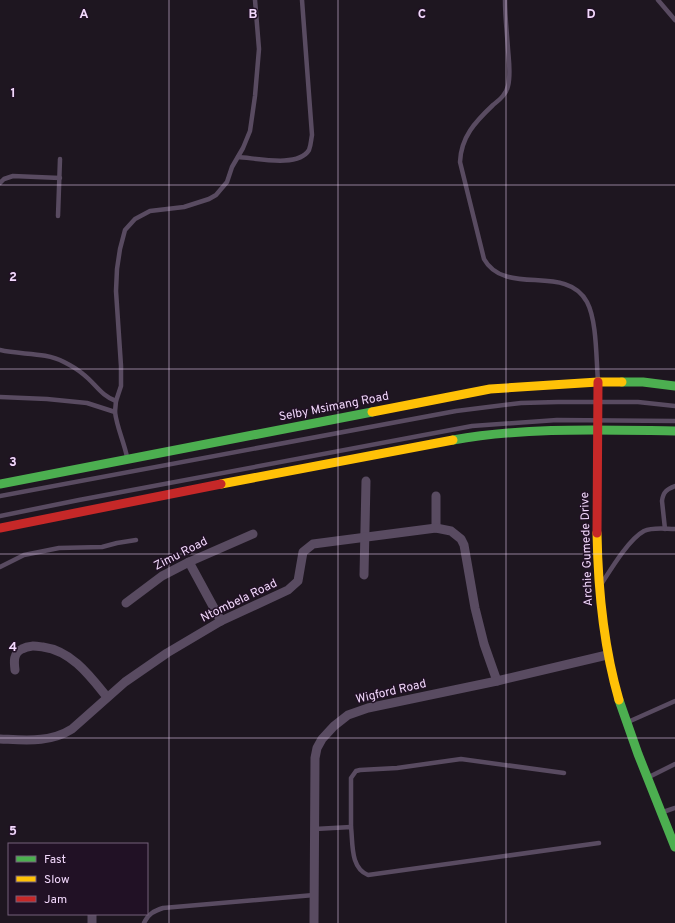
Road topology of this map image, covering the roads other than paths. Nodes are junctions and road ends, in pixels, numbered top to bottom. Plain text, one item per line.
1 (255, 0) edge
2 (302, 0) edge
3 (505, 0) edge
4 (658, 0) edge
5 (675, 20) edge
6 (238, 157) junction
7 (60, 159) dead end
8 (60, 178) junction
9 (0, 183) edge
10 (58, 216) dead end
11 (0, 350) edge
12 (598, 382) junction
13 (675, 386) edge
14 (0, 397) edge
15 (116, 401) junction
16 (597, 402) junction
17 (675, 406) edge
18 (115, 412) junction
19 (597, 420) junction
20 (675, 421) edge
21 (597, 430) junction
22 (675, 431) edge
23 (128, 460) junction
24 (366, 481) dead end
25 (0, 484) edge
26 (675, 486) edge
27 (0, 496) edge
28 (436, 496) dead end
29 (0, 516) edge
30 (0, 528) edge
31 (436, 528) junction
32 (666, 529) junction
33 (675, 529) edge
34 (253, 534) dead end
35 (366, 536) junction
36 (136, 540) dead end
37 (189, 562) junction
38 (0, 567) edge
39 (364, 575) dead end
40 (599, 588) junction
41 (126, 603) dead end
42 (221, 621) junction
43 (607, 656) junction
44 (15, 670) dead end
45 (497, 681) junction
46 (107, 697) junction
47 (675, 701) edge
48 (627, 723) junction
49 (0, 739) edge
50 (675, 764) edge
51 (564, 773) dead end
52 (647, 777) junction
53 (675, 808) edge
54 (662, 813) junction
55 (351, 826) junction
56 (315, 828) junction
57 (600, 843) dead end
58 (675, 847) edge
59 (314, 895) junction
60 (144, 923) edge
61 (314, 923) edge

1 - 6 lane
2 - 6 lane
3 - 12 lane
4 - 5 lane
6 - 15 lane
7 - 8 lane
8 - 9 lane
8 - 10 lane
11 - 15 lane
12 - 13 main road, Selby Msimang Road
12 - 16 main road, Archie Gumede Drive
12 - 23 main road, Selby Msimang Road
14 - 18 lane
15 - 18 lane
16 - 17 lane
16 - 19 main road, Archie Gumede Drive
16 - 27 lane
18 - 23 lane
19 - 20 lane
19 - 21 main road, Archie Gumede Drive
19 - 29 lane
21 - 22 main road
21 - 30 main road
21 - 40 main road, Archie Gumede Drive
23 - 25 main road, Selby Msimang Road
24 - 35 street
26 - 32 lane
28 - 31 street
31 - 35 street, Ntombela Road
31 - 45 street, Ntombela Road
32 - 33 lane
32 - 40 lane
34 - 37 street, Zimu Road
35 - 39 street
35 - 42 street, Ntombela Road
36 - 38 lane
37 - 41 street, Zimu Road
37 - 42 street
40 - 43 main road, Archie Gumede Drive
42 - 46 street, Ntombela Road
43 - 45 street, Wigford Road
43 - 48 main road, Archie Gumede Drive
44 - 46 street
45 - 56 street, Wigford Road
46 - 49 street, Ntombela Road
47 - 48 lane
48 - 52 main road, Archie Gumede Drive
50 - 52 lane
51 - 55 lane
52 - 54 main road, Archie Gumede Drive
53 - 54 lane
54 - 58 main road, Archie Gumede Drive
55 - 56 lane
55 - 57 lane
56 - 59 street, Wigford Road
59 - 60 lane
59 - 61 street, Wigford Road

